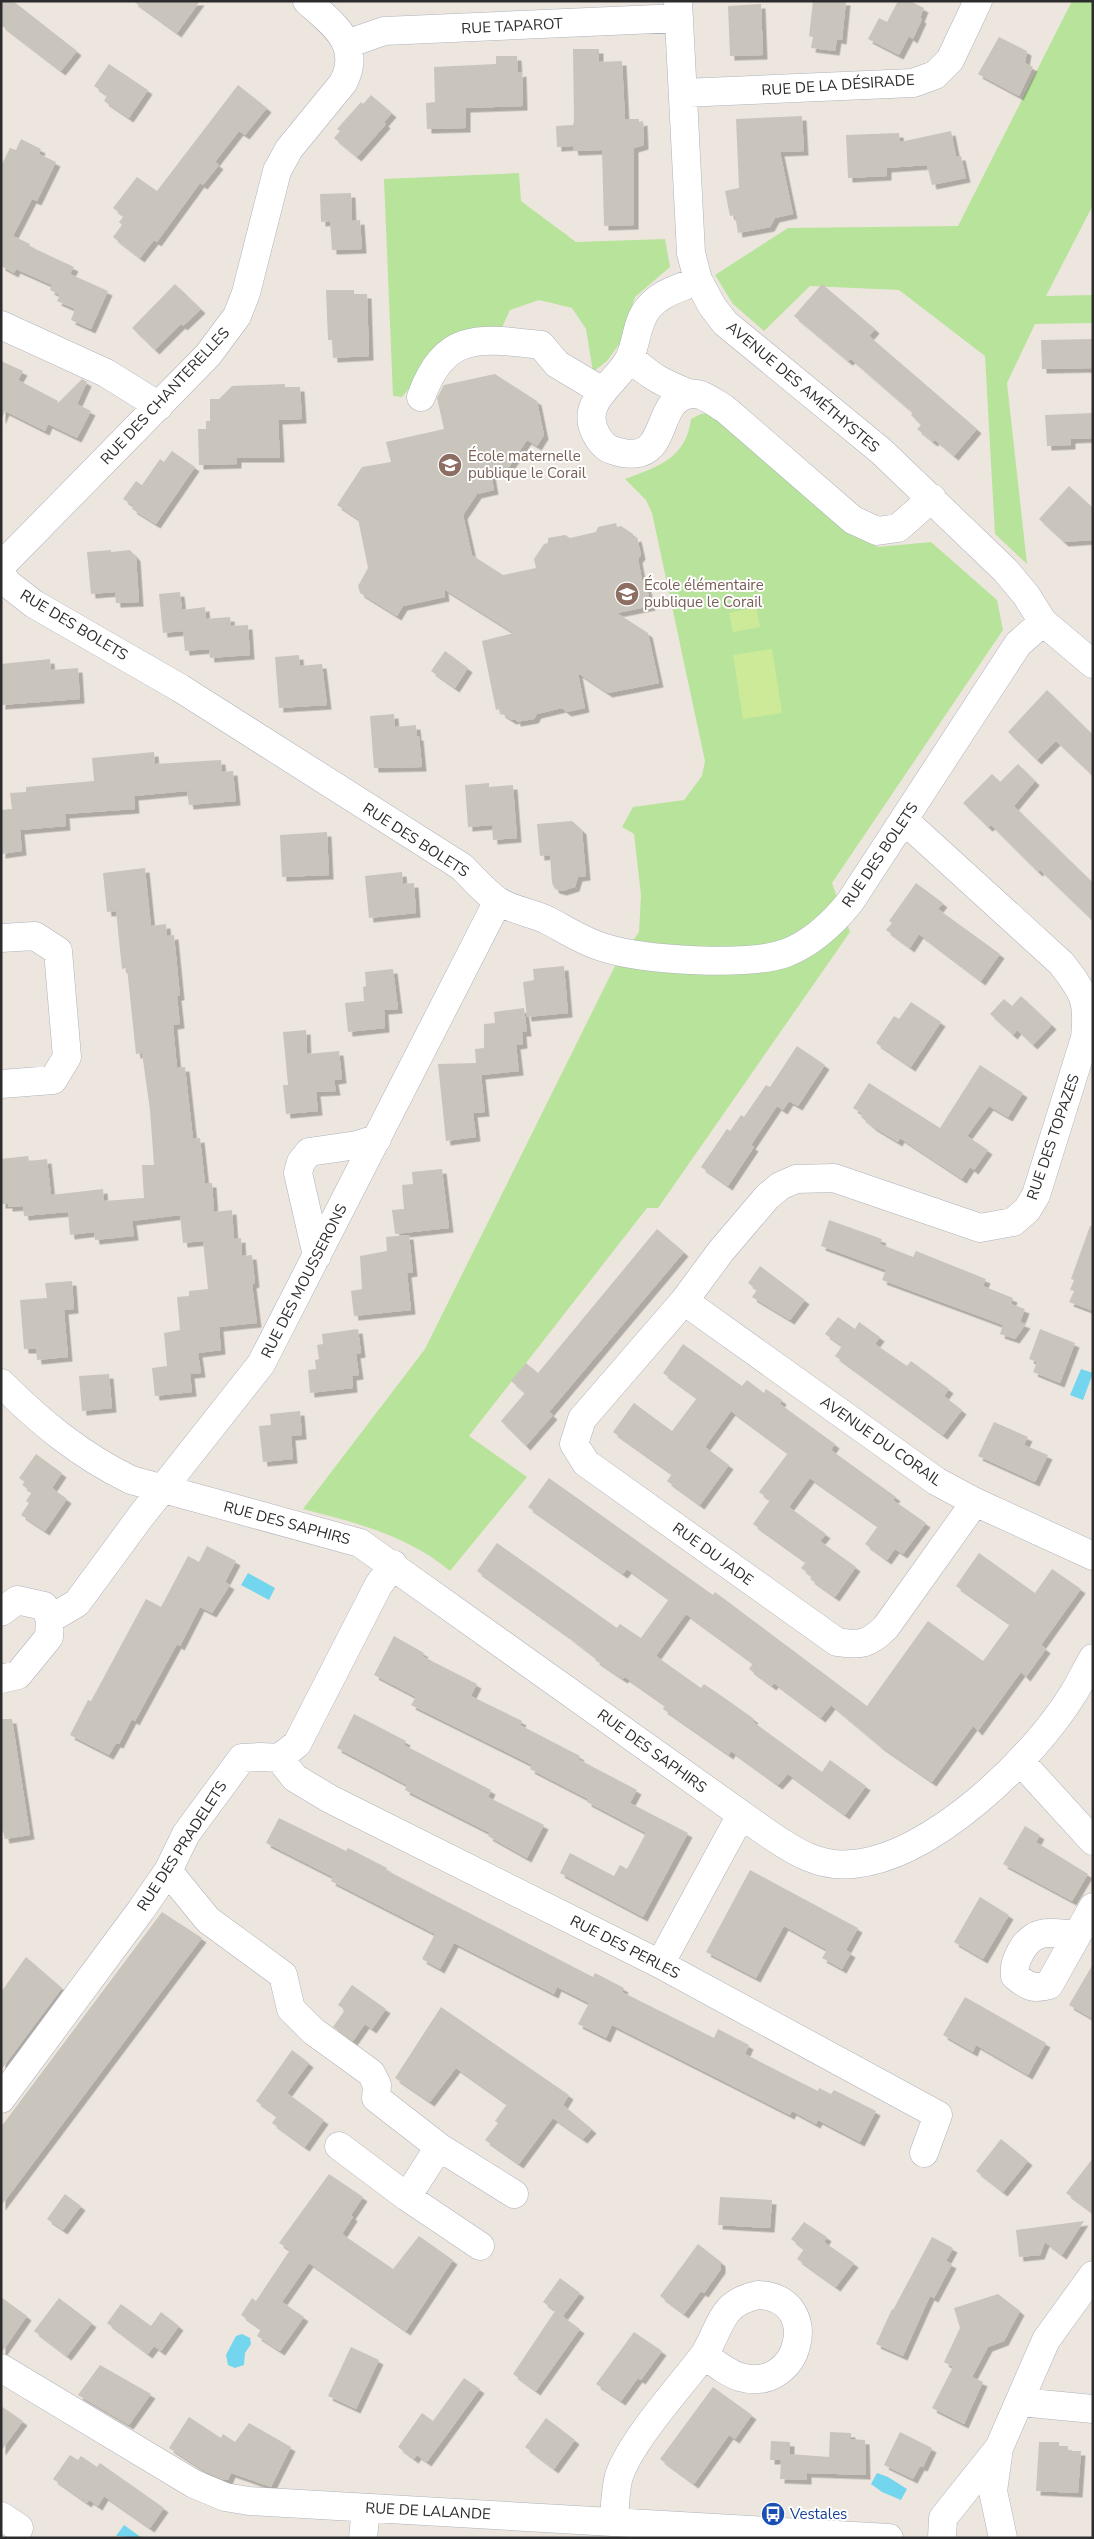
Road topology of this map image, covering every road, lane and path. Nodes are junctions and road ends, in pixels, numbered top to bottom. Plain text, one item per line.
1 (978, 1) edge
2 (315, 8) edge
3 (678, 10) edge
4 (347, 44) junction
5 (683, 94) junction
6 (698, 280) junction
7 (1, 324) edge
8 (630, 356) junction
9 (602, 391) junction
10 (692, 394) junction
11 (421, 398) dead end
12 (159, 406) junction
13 (932, 498) junction
14 (1, 566) edge
15 (1, 573) edge
16 (1043, 622) junction
17 (1093, 664) edge
18 (904, 820) junction
19 (498, 901) junction
20 (1, 938) edge
21 (1, 1084) edge
22 (377, 1139) junction
23 (317, 1256) junction
24 (684, 1301) junction
25 (1, 1383) edge
26 (164, 1488) junction
27 (975, 1502) junction
28 (1093, 1556) edge
29 (393, 1564) junction
30 (1, 1612) edge
31 (50, 1619) junction
32 (1093, 1658) edge
33 (1, 1680) edge
34 (279, 1758) junction
35 (1020, 1761) junction
36 (742, 1815) junction
37 (1093, 1841) edge
38 (168, 1871) junction
39 (1093, 1907) edge
40 (1076, 1935) dead end
41 (660, 1964) junction
42 (1, 2099) edge
43 (339, 2146) dead end
44 (440, 2147) junction
45 (924, 2153) dead end
46 (514, 2194) dead end
47 (407, 2197) junction
48 (480, 2246) dead end
49 (1093, 2275) edge
50 (704, 2355) dead end
51 (1, 2368) edge
52 (1020, 2402) junction
53 (1093, 2409) edge
54 (999, 2448) junction
55 (366, 2508) junction
56 (614, 2522) junction
57 (363, 2538) edge
58 (889, 2538) edge
59 (942, 2538) edge
60 (1002, 2538) edge

1 - 5 street, RUE DE LA DÉSIRADE
2 - 4 street
3 - 4 street, RUE TAPAROT
3 - 5 street, AVENUE DES AMÉTHYSTES
4 - 12 street, RUE DES CHANTERELLES
5 - 6 street, AVENUE DES AMÉTHYSTES
6 - 8 street
6 - 13 street, AVENUE DES AMÉTHYSTES
7 - 12 street
8 - 9 street
8 - 10 street
9 - 10 street
9 - 11 street
10 - 13 street
12 - 14 street, RUE DES CHANTERELLES
13 - 16 street, AVENUE DES AMÉTHYSTES
15 - 19 street, RUE DES BOLETS
16 - 17 street, AVENUE DES AMÉTHYSTES
16 - 18 street, RUE DES BOLETS
18 - 19 street, RUE DES BOLETS
18 - 24 street, RUE DES TOPAZES
19 - 22 street, RUE DES MOUSSERONS
20 - 21 street
22 - 23 street, RUE DES MOUSSERONS
22 - 23 street
23 - 26 street, RUE DES MOUSSERONS
24 - 27 street, AVENUE DU CORAIL
24 - 27 street, RUE DU JADE
25 - 26 street
26 - 29 street, RUE DES SAPHIRS
26 - 31 street, RUE DES MOUSSERONS
27 - 28 street, AVENUE DU CORAIL
29 - 34 street
29 - 36 street, RUE DES SAPHIRS
30 - 31 street
31 - 33 street
32 - 35 street, RUE DES SAPHIRS
34 - 38 street, RUE DES PRADELETS
34 - 41 street, RUE DES PERLES
35 - 36 street, RUE DES SAPHIRS
35 - 37 street
36 - 41 street
38 - 42 street, RUE DES PRADELETS
38 - 44 street
39 - 40 street
41 - 45 street, RUE DES PERLES
43 - 47 street
44 - 46 street
44 - 47 street
47 - 48 street
49 - 52 street
50 - 56 street
51 - 55 street, RUE DE LALANDE
52 - 53 street
52 - 54 street
54 - 59 street
54 - 60 street
55 - 56 street, RUE DE LALANDE
55 - 57 street
56 - 58 street, RUE DE LALANDE

